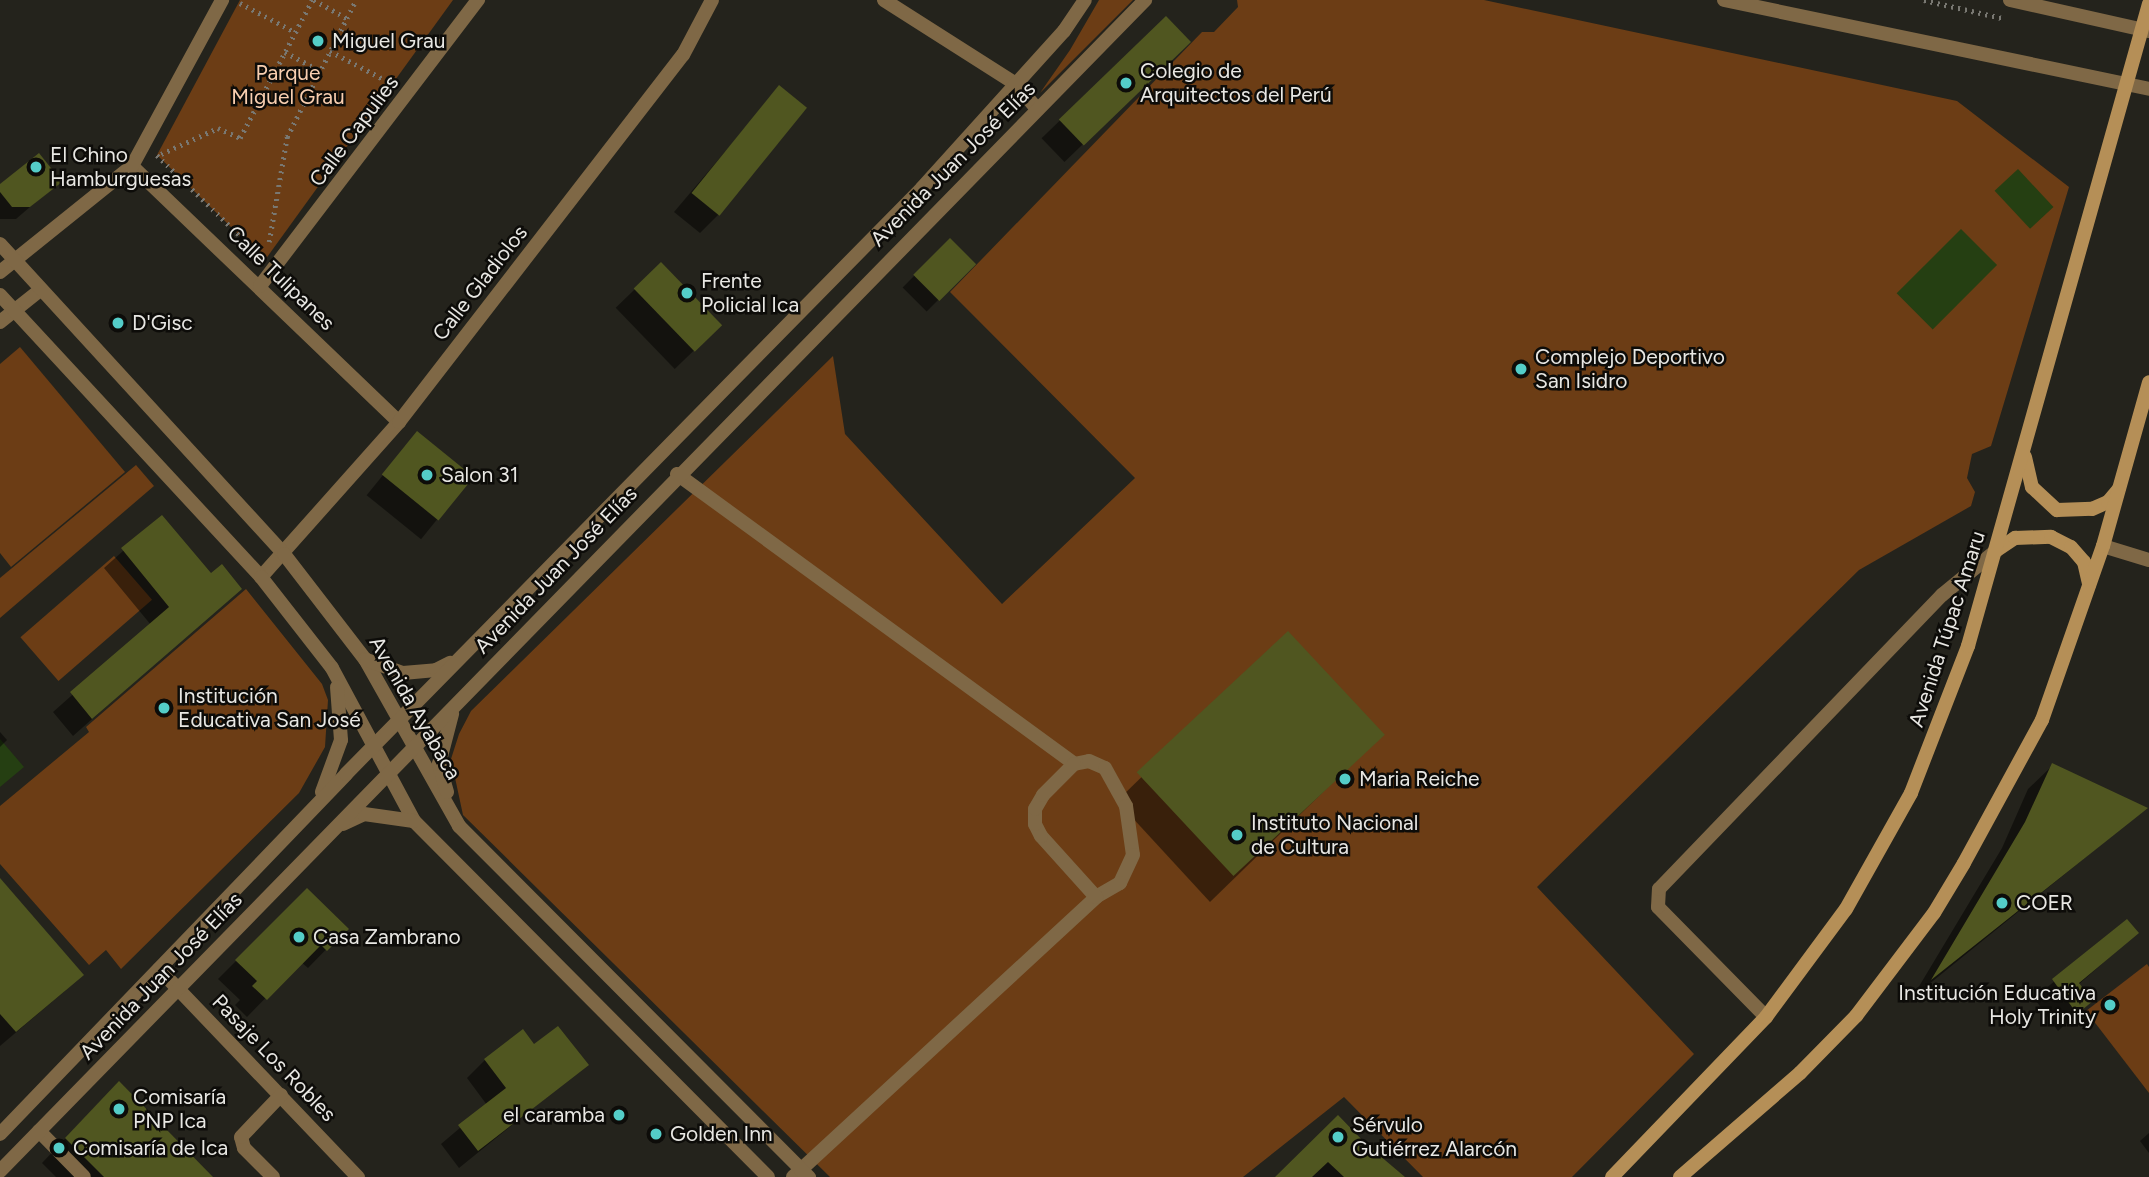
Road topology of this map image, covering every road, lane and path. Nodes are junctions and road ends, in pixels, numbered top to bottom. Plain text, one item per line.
1 (222, 0) edge
2 (313, 0) edge
3 (356, 0) edge
4 (478, 0) edge
5 (712, 0) edge
6 (884, 0) edge
7 (1085, 0) edge
8 (1145, 0) edge
9 (1724, 0) edge
10 (2010, 0) edge
11 (239, 1) edge
12 (2149, 4) edge
13 (232, 14) dead end
14 (347, 18) junction
15 (2145, 30) edge
16 (295, 32) junction
17 (330, 51) junction
18 (285, 52) junction
19 (320, 71) junction
20 (399, 73) dead end
21 (391, 83) junction
22 (1016, 84) junction
23 (2123, 84) junction
24 (2149, 89) edge
25 (384, 93) dead end
26 (1037, 109) junction
27 (163, 144) dead end
28 (157, 155) junction
29 (132, 166) junction
30 (280, 239) dead end
31 (0, 244) edge
32 (13, 260) junction
33 (265, 260) junction
34 (0, 272) edge
35 (260, 286) junction
36 (39, 290) junction
37 (0, 295) edge
38 (14, 311) junction
39 (0, 322) edge
40 (2149, 382) edge
41 (399, 422) junction
42 (2024, 452) junction
43 (677, 474) junction
44 (2119, 488) junction
45 (2103, 546) junction
46 (1997, 550) junction
47 (285, 554) junction
48 (2149, 560) edge
49 (261, 576) junction
50 (2089, 586) junction
51 (365, 659) junction
52 (458, 660) junction
53 (332, 668) junction
54 (462, 698) junction
55 (400, 719) junction
56 (374, 746) junction
57 (415, 747) junction
58 (1074, 764) junction
59 (389, 774) junction
60 (313, 808) junction
61 (414, 821) junction
62 (459, 826) junction
63 (328, 834) junction
64 (1096, 897) junction
65 (159, 969) junction
66 (178, 988) junction
67 (1766, 1017) junction
68 (281, 1095) junction
69 (39, 1131) junction
70 (0, 1135) edge
71 (0, 1171) edge
72 (801, 1175) edge
73 (84, 1177) edge
74 (273, 1177) edge
75 (358, 1177) edge
76 (768, 1177) edge
77 (1612, 1177) edge
78 (1681, 1177) edge

1 - 29 street
2 - 14 path
2 - 16 path
3 - 14 path
4 - 35 street, Calle Capulies
5 - 41 street, Calle Gladiolos
6 - 22 street
7 - 22 street, Avenida Juan José Elías
8 - 26 street, Avenida Juan José Elías
9 - 23 street
10 - 15 street
11 - 13 path
11 - 16 path
12 - 15 main road, Avenida Túpac Amaru
14 - 17 path
15 - 23 main road, Avenida Túpac Amaru
16 - 18 path
17 - 19 path
17 - 21 path
18 - 19 path
18 - 28 path
19 - 33 path
20 - 21 path
21 - 25 path
22 - 26 street
22 - 52 street, Avenida Juan José Elías
23 - 24 street
23 - 42 main road, Avenida Túpac Amaru
26 - 43 street, Avenida Juan José Elías
27 - 28 path
28 - 33 path
29 - 32 street
29 - 35 street, Calle Tulipanes
30 - 33 path
31 - 32 street, Avenida Ayabaca
32 - 34 street
32 - 36 street, Avenida Ayabaca
35 - 41 street, Calle Tulipanes
36 - 38 street
36 - 47 street, Avenida Ayabaca
37 - 38 street
38 - 39 street
38 - 49 street
40 - 44 main road
41 - 47 street, Calle Gladiolos
42 - 44 main road
42 - 46 main road, Avenida Túpac Amaru
43 - 54 street, Avenida Juan José Elías
43 - 58 street
44 - 45 main road
45 - 48 street
45 - 50 main road
46 - 50 main road
46 - 67 main road, Avenida Túpac Amaru
46 - 67 street
47 - 49 street, Calle Gladiolos
47 - 51 street, Avenida Ayabaca
49 - 53 street
50 - 78 main road
51 - 52 street
51 - 55 street, Avenida Ayabaca
52 - 55 street, Avenida Juan José Elías
53 - 56 street
53 - 60 street
54 - 57 street, Avenida Juan José Elías
54 - 62 street
55 - 56 street, Avenida Juan José Elías
55 - 57 street, Avenida Ayabaca
56 - 59 street
56 - 60 street, Avenida Juan José Elías
57 - 59 street, Avenida Juan José Elías
57 - 62 street, Avenida Ayabaca
58 - 64 street
58 - 64 street
59 - 61 street
59 - 63 street, Avenida Juan José Elías
60 - 65 street, Avenida Juan José Elías
61 - 63 street
61 - 76 street
62 - 72 street, Avenida Ayabaca
63 - 66 street, Avenida Juan José Elías
64 - 72 street
65 - 66 street, Pasaje Los Robles
65 - 70 street, Avenida Juan José Elías
66 - 68 street, Pasaje Los Robles
66 - 69 street, Avenida Juan José Elías
67 - 77 main road, Avenida Túpac Amaru
68 - 74 street
68 - 75 street, Pasaje Los Robles
69 - 71 street, Avenida Juan José Elías
69 - 73 street

